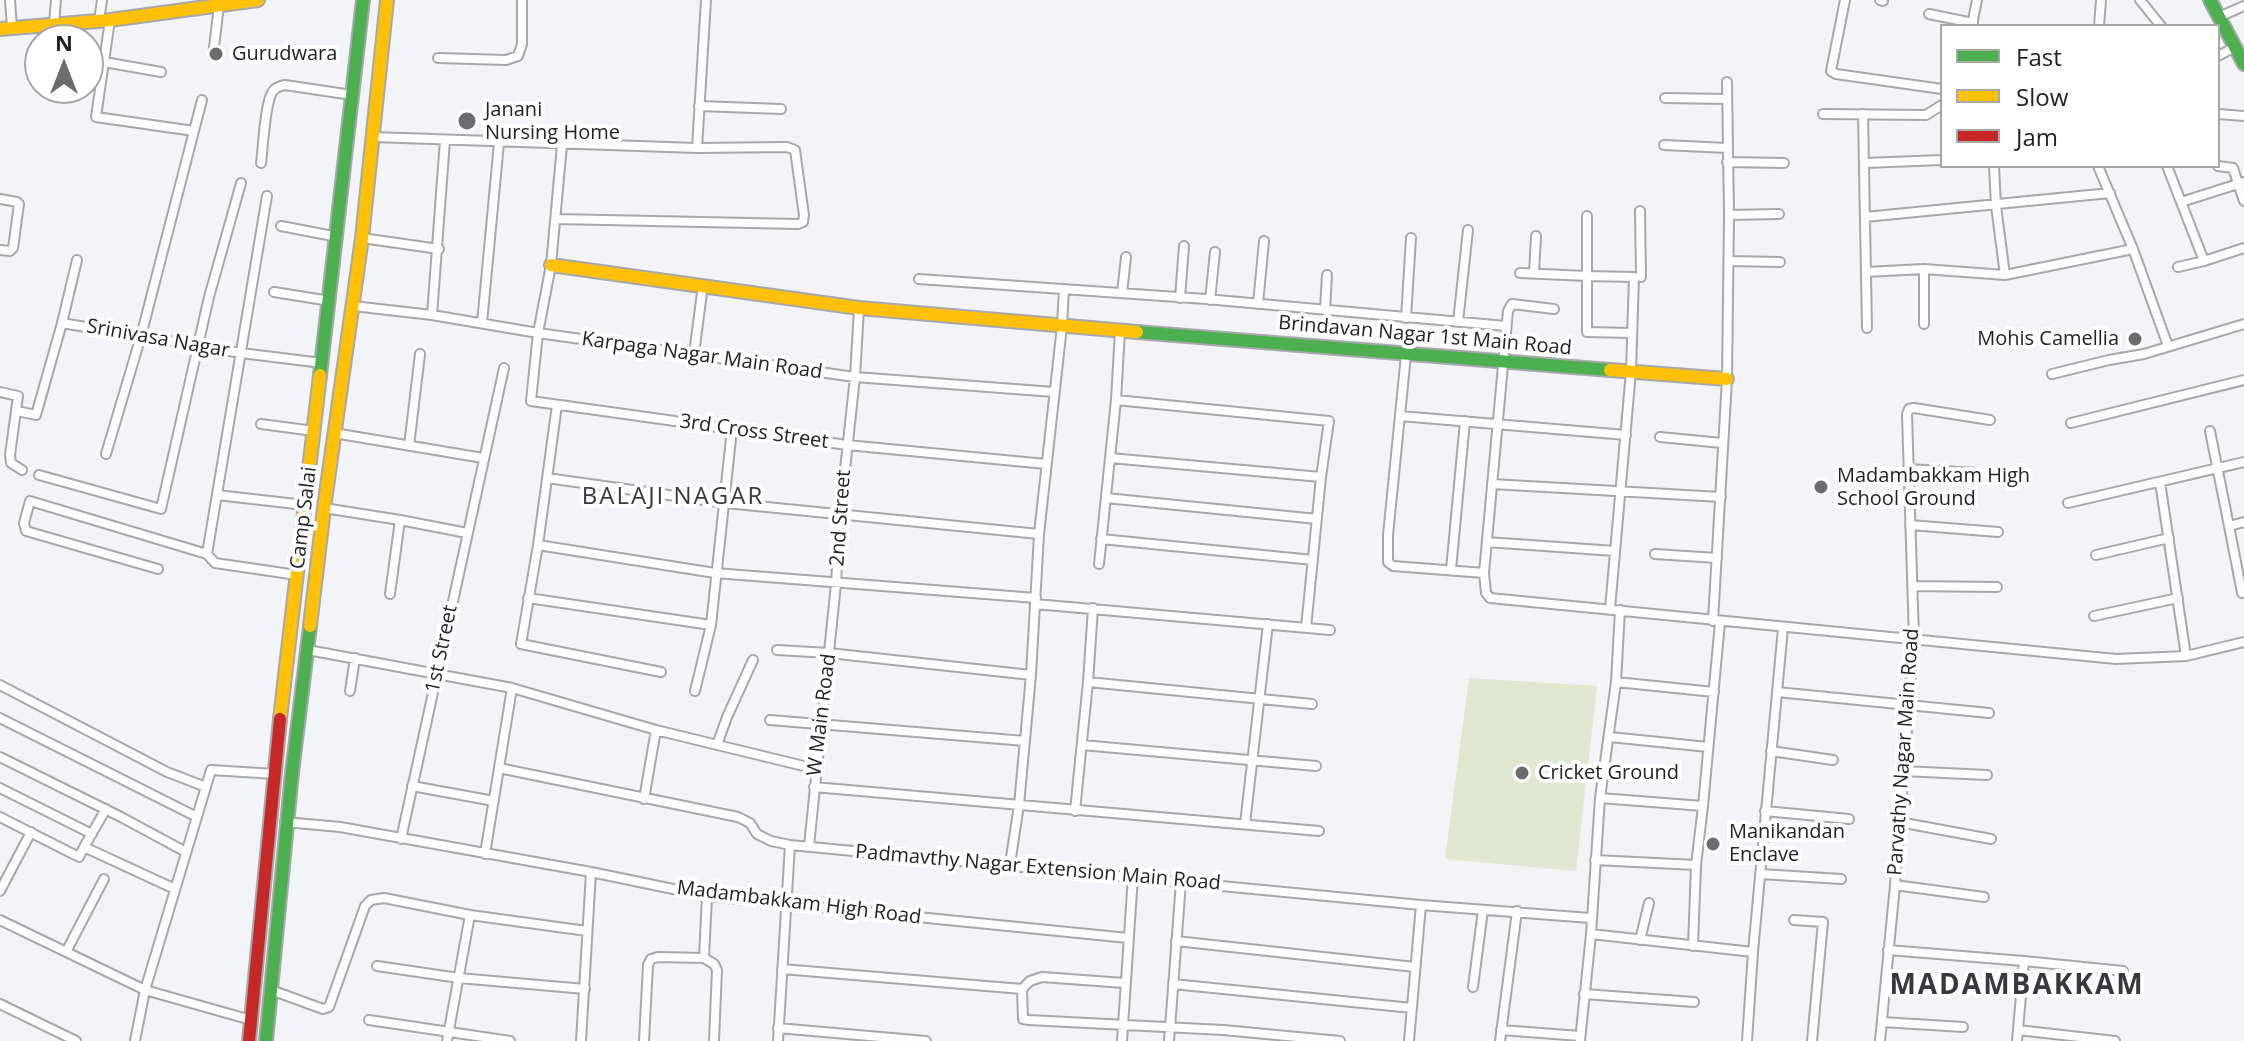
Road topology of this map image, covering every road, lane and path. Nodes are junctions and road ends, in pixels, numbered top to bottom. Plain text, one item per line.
1 (10, 0) edge
2 (56, 0) edge
3 (102, 0) edge
4 (258, 0) edge
5 (363, 0) edge
6 (387, 0) edge
7 (522, 0) edge
8 (706, 0) edge
9 (1845, 0) edge
10 (1977, 0) edge
11 (2101, 0) edge
12 (2140, 0) edge
13 (2210, 0) edge
14 (219, 5) junction
15 (2244, 6) edge
16 (1929, 14) dead end
17 (2219, 17) junction
18 (104, 20) junction
19 (54, 24) joint
20 (104, 24) edge
21 (1968, 24) edge
22 (1972, 24) edge
23 (2099, 24) edge
24 (2159, 24) edge
25 (6, 28) edge
26 (2235, 47) junction
27 (2220, 55) edge
28 (213, 56) dead end
29 (438, 58) dead end
30 (104, 62) edge
31 (2244, 64) edge
32 (161, 72) dead end
33 (1727, 82) dead end
34 (1940, 89) edge
35 (352, 95) junction
36 (1665, 98) dead end
37 (1727, 99) junction
38 (202, 100) dead end
39 (98, 104) edge
40 (699, 106) junction
41 (1940, 106) edge
42 (781, 109) dead end
43 (1823, 114) dead end
44 (1863, 114) junction
45 (2220, 114) edge
46 (2244, 116) edge
47 (194, 131) junction
48 (373, 137) junction
49 (445, 140) junction
50 (499, 143) junction
51 (562, 145) junction
52 (1664, 145) dead end
53 (697, 148) junction
54 (1727, 148) junction
55 (1940, 160) edge
56 (1727, 162) junction
57 (261, 163) dead end
58 (1784, 163) dead end
59 (1865, 163) junction
60 (2220, 166) edge
61 (1994, 168) edge
62 (2099, 168) edge
63 (2168, 168) edge
64 (241, 183) dead end
65 (2241, 183) edge
66 (2110, 193) junction
67 (267, 196) dead end
68 (0, 199) edge
69 (2244, 201) edge
70 (2181, 202) junction
71 (1996, 206) junction
72 (1640, 211) dead end
73 (1779, 214) dead end
74 (1729, 215) junction
75 (1587, 216) dead end
76 (1865, 217) junction
77 (556, 219) junction
78 (281, 226) dead end
79 (1468, 230) dead end
80 (1536, 236) dead end
81 (338, 237) junction
82 (362, 238) junction
83 (1411, 238) dead end
84 (1264, 241) dead end
85 (1184, 246) dead end
86 (2244, 248) edge
87 (439, 249) junction
88 (2133, 249) junction
89 (0, 250) edge
90 (1215, 252) dead end
91 (1126, 257) dead end
92 (77, 260) dead end
93 (1729, 261) junction
94 (2204, 261) junction
95 (1780, 262) dead end
96 (551, 265) junction
97 (2178, 267) dead end
98 (1924, 269) junction
99 (1866, 272) junction
100 (1520, 273) dead end
101 (1534, 273) junction
102 (1327, 275) dead end
103 (2005, 275) junction
104 (1587, 276) junction
105 (1641, 277) junction
106 (919, 279) dead end
107 (703, 285) junction
108 (1064, 289) junction
109 (274, 292) dead end
110 (1122, 293) junction
111 (1180, 298) junction
112 (1210, 300) junction
113 (330, 301) junction
114 (1258, 304) junction
115 (353, 306) junction
116 (859, 308) junction
117 (1554, 309) dead end
118 (1325, 310) junction
119 (432, 315) junction
120 (1406, 318) junction
121 (1458, 322) junction
122 (62, 323) junction
123 (482, 323) junction
124 (1924, 324) dead end
125 (2244, 324) edge
126 (1062, 326) junction
127 (1506, 326) junction
128 (1867, 328) dead end
129 (1120, 331) junction
130 (538, 333) junction
131 (1632, 333) junction
132 (141, 336) junction
133 (197, 345) junction
134 (2168, 346) junction
135 (241, 353) junction
136 (420, 354) dead end
137 (694, 354) junction
138 (1406, 355) junction
139 (1503, 362) junction
140 (322, 363) junction
141 (504, 368) dead end
142 (1631, 371) junction
143 (2052, 374) dead end
144 (855, 377) junction
145 (1727, 379) junction
146 (2244, 380) edge
147 (0, 392) edge
148 (1054, 392) junction
149 (1116, 400) junction
150 (557, 405) junction
151 (17, 411) junction
152 (1400, 416) junction
153 (1990, 420) dead end
154 (1465, 421) junction
155 (2071, 423) dead end
156 (261, 424) dead end
157 (1497, 424) junction
158 (732, 429) junction
159 (314, 431) junction
160 (2210, 431) dead end
161 (334, 433) junction
162 (1626, 435) junction
163 (1660, 437) dead end
164 (1722, 443) junction
165 (847, 445) junction
166 (409, 446) junction
167 (106, 454) dead end
168 (483, 458) junction
169 (1110, 458) junction
170 (2244, 462) edge
171 (1046, 464) junction
172 (2219, 468) junction
173 (1908, 469) junction
174 (22, 470) dead end
175 (1976, 473) dead end
176 (39, 475) dead end
177 (1321, 477) junction
178 (547, 478) junction
179 (2160, 482) junction
180 (1492, 484) junction
181 (1621, 493) junction
182 (217, 495) junction
183 (1721, 497) junction
184 (1106, 498) junction
185 (726, 503) junction
186 (2068, 503) dead end
187 (305, 505) junction
188 (324, 508) junction
189 (840, 516) junction
190 (1317, 519) junction
191 (400, 520) junction
192 (2244, 522) edge
193 (1910, 525) junction
194 (2229, 526) junction
195 (1998, 532) dead end
196 (467, 533) junction
197 (1039, 534) junction
198 (2169, 538) junction
199 (1101, 539) junction
200 (1487, 542) junction
201 (538, 545) junction
202 (1615, 551) junction
203 (207, 554) junction
204 (1655, 554) dead end
205 (2096, 555) dead end
206 (1717, 558) junction
207 (1313, 560) junction
208 (1099, 564) dead end
209 (158, 569) dead end
210 (1451, 570) junction
211 (715, 573) junction
212 (1484, 573) junction
213 (297, 575) junction
214 (836, 584) junction
215 (1912, 586) junction
216 (1997, 587) dead end
217 (390, 594) dead end
218 (2243, 596) edge
219 (528, 598) junction
220 (2178, 598) junction
221 (1035, 601) junction
222 (1093, 608) junction
223 (1615, 610) junction
224 (2094, 616) dead end
225 (1717, 621) junction
226 (1268, 624) junction
227 (711, 625) junction
228 (1306, 628) junction
229 (1783, 628) junction
230 (1330, 630) dead end
231 (1914, 639) junction
232 (2244, 642) edge
233 (308, 650) junction
234 (777, 650) dead end
235 (829, 653) junction
236 (2186, 656) junction
237 (355, 658) junction
238 (753, 660) dead end
239 (436, 672) junction
240 (661, 672) dead end
241 (1031, 675) junction
242 (1088, 682) junction
243 (1616, 682) junction
244 (0, 685) edge
245 (512, 688) junction
246 (350, 691) dead end
247 (695, 691) dead end
248 (1714, 692) junction
249 (1777, 692) junction
250 (1259, 699) junction
251 (1312, 704) dead end
252 (1908, 705) junction
253 (1989, 713) dead end
254 (0, 718) edge
255 (770, 720) dead end
256 (822, 724) junction
257 (656, 730) junction
258 (1610, 737) junction
259 (1025, 741) junction
260 (717, 745) junction
261 (1082, 745) junction
262 (1708, 747) junction
263 (1771, 751) junction
264 (0, 757) edge
265 (1252, 760) junction
266 (1833, 760) dead end
267 (1316, 766) dead end
268 (499, 768) junction
269 (816, 769) junction
270 (1903, 771) junction
271 (275, 774) junction
272 (1987, 775) dead end
273 (412, 786) junction
274 (206, 787) junction
275 (814, 787) junction
276 (0, 788) edge
277 (1600, 798) junction
278 (644, 799) junction
279 (494, 801) junction
280 (1019, 805) junction
281 (1703, 806) junction
282 (106, 809) junction
283 (1075, 811) junction
284 (1765, 811) junction
285 (0, 817) edge
286 (197, 817) junction
287 (269, 819) junction
288 (1849, 819) dead end
289 (286, 822) junction
290 (1899, 822) junction
291 (1245, 824) junction
292 (1319, 831) dead end
293 (31, 832) junction
294 (92, 834) junction
295 (401, 839) junction
296 (1991, 839) dead end
297 (790, 845) junction
298 (809, 846) junction
299 (84, 847) junction
300 (186, 852) junction
301 (485, 854) junction
302 (1595, 860) junction
303 (1010, 864) junction
304 (1696, 865) junction
305 (591, 872) junction
306 (1761, 874) junction
307 (1133, 876) junction
308 (104, 879) dead end
309 (1841, 879) dead end
310 (1181, 882) junction
311 (1895, 885) junction
312 (175, 889) junction
313 (0, 891) edge
314 (707, 896) junction
315 (1984, 897) dead end
316 (786, 903) junction
317 (1649, 903) dead end
318 (1421, 905) junction
319 (1483, 910) junction
320 (1517, 911) junction
321 (470, 915) junction
322 (1590, 918) junction
323 (0, 920) edge
324 (1794, 920) dead end
325 (587, 931) junction
326 (1591, 934) junction
327 (1128, 938) junction
328 (1640, 940) junction
329 (1176, 941) junction
330 (1693, 946) junction
331 (1888, 950) junction
332 (66, 952) junction
333 (1753, 952) junction
334 (704, 958) junction
335 (2024, 961) junction
336 (377, 966) dead end
337 (1415, 967) junction
338 (782, 969) junction
339 (2123, 971) dead end
340 (459, 978) junction
341 (1124, 983) junction
342 (1173, 984) junction
343 (1473, 987) dead end
344 (585, 989) junction
345 (1022, 989) junction
346 (145, 990) junction
347 (271, 990) junction
348 (1584, 994) junction
349 (1694, 1002) dead end
350 (0, 1004) edge
351 (1412, 1008) junction
352 (251, 1020) junction
353 (369, 1020) dead end
354 (1882, 1022) junction
355 (1123, 1026) junction
356 (1963, 1027) dead end
357 (778, 1028) junction
358 (1170, 1028) junction
359 (1501, 1030) junction
360 (2018, 1030) junction
361 (448, 1037) edge
362 (1580, 1039) edge
363 (76, 1041) edge
364 (135, 1041) edge
365 (249, 1041) edge
366 (266, 1041) edge
367 (510, 1041) edge
368 (581, 1041) edge
369 (644, 1041) edge
370 (714, 1041) edge
371 (778, 1041) edge
372 (926, 1041) edge
373 (1122, 1041) edge
374 (1169, 1041) edge
375 (1340, 1041) edge
376 (1409, 1041) edge
377 (1500, 1041) edge
378 (1747, 1041) edge
379 (1812, 1041) edge
380 (1880, 1041) edge
381 (2017, 1041) edge
382 (2115, 1041) edge

1 - 25 street
2 - 19 street
3 - 18 street
4 - 14 main road
5 - 35 main road, Camp Salai
6 - 48 main road, Camp Salai
7 - 29 street
8 - 40 street
9 - 34 street
10 - 22 street
11 - 23 street
12 - 24 street
13 - 17 main road
14 - 18 main road
14 - 28 street
15 - 17 street
16 - 21 street
17 - 26 main road
18 - 19 main road
18 - 20 street
26 - 27 street
26 - 31 main road
30 - 32 street
33 - 37 street
35 - 57 street
35 - 81 main road, Camp Salai
36 - 37 street
37 - 54 street
38 - 47 street
39 - 47 street
40 - 42 street
40 - 53 street
41 - 44 street
43 - 44 street
44 - 59 street
45 - 46 street
47 - 132 street
48 - 49 street
48 - 82 main road, Camp Salai
49 - 50 street
49 - 87 street
50 - 51 street
50 - 123 street
51 - 53 street
51 - 77 street
52 - 54 street
53 - 77 street
54 - 56 street
55 - 59 street
56 - 58 street
56 - 74 street
59 - 76 street
60 - 65 street
61 - 71 street
62 - 66 street
63 - 70 street
64 - 133 street
65 - 69 street
65 - 70 street
66 - 71 street
66 - 88 street
67 - 135 street
68 - 89 street
70 - 94 street
71 - 76 street
71 - 103 street
72 - 105 street
73 - 74 street
74 - 93 street
75 - 104 street
76 - 99 street
77 - 96 street
78 - 81 street
79 - 121 street
80 - 101 street
81 - 113 main road, Camp Salai
82 - 87 street
82 - 115 main road, Camp Salai
83 - 120 street
84 - 114 street
85 - 111 street
86 - 94 street
87 - 119 street
88 - 103 street
88 - 134 street
90 - 112 street
91 - 110 street
92 - 122 street
93 - 95 street
93 - 145 street
94 - 97 street
96 - 107 main road, Brindavan Nagar 1st Main Road
96 - 130 street
98 - 99 street
98 - 103 street
98 - 124 street
99 - 128 street
100 - 101 street
101 - 104 street
102 - 118 street
104 - 105 street
104 - 131 street
105 - 131 street
106 - 108 street
107 - 116 main road, Brindavan Nagar 1st Main Road
107 - 137 street
108 - 110 street
108 - 126 street
109 - 113 street
110 - 111 street
111 - 112 street
112 - 114 street
113 - 140 main road, Camp Salai
114 - 118 street
115 - 119 street, Karpaga Nagar Main Road
115 - 161 main road, Camp Salai
116 - 126 main road, Brindavan Nagar 1st Main Road
116 - 144 street, 2nd Street
117 - 127 street
118 - 120 street
119 - 123 street, Karpaga Nagar Main Road
120 - 121 street
121 - 127 street
122 - 132 street, Srinivasa Nagar
122 - 151 street, Srinivasa Nagar
123 - 130 street, Karpaga Nagar Main Road
125 - 134 street
126 - 129 main road, Brindavan Nagar 1st Main Road
126 - 148 street
127 - 139 street
129 - 138 main road, Brindavan Nagar 1st Main Road
129 - 149 street
130 - 137 street, Karpaga Nagar Main Road
130 - 150 street, 3rd Cross Street
131 - 142 street
132 - 133 street, Srinivasa Nagar
132 - 167 street
133 - 135 street, Srinivasa Nagar
133 - 176 street
134 - 143 street
135 - 140 street, Srinivasa Nagar
135 - 182 street
136 - 166 street
137 - 144 street, Karpaga Nagar Main Road
138 - 139 main road, Brindavan Nagar 1st Main Road
138 - 152 street
139 - 142 main road, Brindavan Nagar 1st Main Road
139 - 157 street
140 - 159 main road, Camp Salai
141 - 168 street
142 - 145 main road, Brindavan Nagar 1st Main Road
142 - 162 street
144 - 148 street, Karpaga Nagar Main Road
144 - 165 street, 2nd Street
145 - 164 street
146 - 155 street
147 - 151 street
148 - 171 street
149 - 169 street
149 - 177 street
150 - 158 street, 3rd Cross Street
150 - 178 street
151 - 174 street
152 - 154 street
152 - 210 street
153 - 173 street, Parvathy Nagar Main Road
154 - 157 street
154 - 210 street
156 - 159 street
157 - 162 street
157 - 180 street
158 - 165 street, 3rd Cross Street
158 - 185 street
159 - 187 main road, Camp Salai
160 - 172 street
161 - 166 street
161 - 188 main road, Camp Salai
162 - 181 street
163 - 164 street
164 - 183 street
165 - 171 street, 3rd Cross Street
165 - 189 street, 2nd Street
166 - 168 street
168 - 196 street, 1st Street
169 - 177 street
169 - 184 street
170 - 172 street
171 - 197 street
172 - 179 street
172 - 194 street
173 - 175 street
173 - 193 street, Parvathy Nagar Main Road
177 - 190 street
178 - 185 street
178 - 201 street
179 - 186 street
179 - 198 street
180 - 181 street
180 - 200 street
181 - 183 street
181 - 202 street
182 - 187 street
182 - 203 street
183 - 206 street
184 - 190 street
184 - 199 street
185 - 189 street
185 - 211 street
187 - 213 main road, Camp Salai
188 - 191 street
188 - 233 main road, Camp Salai
189 - 197 street
189 - 214 street, 2nd Street
190 - 207 street
191 - 196 street
191 - 217 street
192 - 194 street
193 - 195 street
193 - 215 street, Parvathy Nagar Main Road
194 - 218 street
196 - 239 street, 1st Street
197 - 221 street
198 - 205 street
198 - 220 street
199 - 207 street
199 - 208 street
200 - 202 street
200 - 212 street
201 - 211 street
201 - 219 street
202 - 223 street
203 - 209 street
203 - 213 street
204 - 206 street
206 - 225 street
207 - 228 street
210 - 212 street
211 - 214 street
211 - 227 street
212 - 223 street
213 - 271 main road, Camp Salai
214 - 221 street
214 - 235 street, W Main Road
215 - 216 street
215 - 231 street, Parvathy Nagar Main Road
219 - 227 street
219 - 240 street
220 - 224 street
220 - 236 street
221 - 222 street
221 - 241 street
222 - 226 street
222 - 242 street
223 - 225 street
223 - 243 street
225 - 229 street
225 - 248 street
226 - 228 street
226 - 250 street
227 - 247 street
228 - 230 street
229 - 231 street
229 - 249 street
231 - 236 street
231 - 252 street, Parvathy Nagar Main Road
232 - 236 street
233 - 237 street
233 - 289 main road, Camp Salai
234 - 235 street
235 - 241 street
235 - 256 street, W Main Road
237 - 239 street
237 - 246 street
238 - 260 street
239 - 245 street
239 - 273 street, 1st Street
241 - 259 street
242 - 250 street
242 - 261 street
243 - 248 street
243 - 258 street
244 - 274 street
245 - 257 street
245 - 268 street
248 - 262 street
249 - 252 street
249 - 263 street
250 - 251 street
250 - 265 street
252 - 253 street
252 - 270 street, Parvathy Nagar Main Road
254 - 286 street
255 - 256 street
256 - 259 street
256 - 269 street, W Main Road
257 - 260 street
257 - 278 street
258 - 262 street
258 - 277 street
259 - 280 street
260 - 269 street
261 - 265 street
261 - 283 street
262 - 281 street
263 - 266 street
263 - 284 street
264 - 282 street
265 - 267 street
265 - 291 street
268 - 278 street, Padmavthy Nagar Extension Main Road
268 - 279 street
269 - 275 street, W Main Road
270 - 272 street
270 - 290 street, Parvathy Nagar Main Road
271 - 274 street
271 - 287 main road, Camp Salai
273 - 279 street
273 - 295 street, 1st Street
274 - 286 street
275 - 280 street
275 - 298 street, W Main Road
276 - 294 street
277 - 281 street
277 - 302 street
278 - 297 street, Padmavthy Nagar Extension Main Road
279 - 301 street
280 - 283 street
280 - 303 street
281 - 304 street
282 - 294 street
282 - 300 street
283 - 291 street
284 - 288 street
284 - 306 street
285 - 293 street
286 - 300 street
287 - 289 street, Madambakkam High Road
287 - 352 main road, Camp Salai
289 - 295 street, Madambakkam High Road
289 - 347 main road, Camp Salai
290 - 296 street
290 - 311 street, Parvathy Nagar Main Road
291 - 292 street
293 - 299 street
293 - 313 street
294 - 299 street
295 - 301 street, Madambakkam High Road
297 - 298 street, Padmavthy Nagar Extension Main Road
297 - 316 street
298 - 303 street, Padmavthy Nagar Extension Main Road
299 - 312 street
300 - 312 street
301 - 305 street, Madambakkam High Road
302 - 304 street
302 - 322 street
303 - 307 street, Padmavthy Nagar Extension Main Road
304 - 330 street
305 - 314 street, Madambakkam High Road
305 - 325 street
306 - 309 street
306 - 333 street
307 - 310 street, Padmavthy Nagar Extension Main Road
307 - 327 street
308 - 332 street
310 - 318 street, Padmavthy Nagar Extension Main Road
310 - 329 street
311 - 315 street
311 - 331 street, Parvathy Nagar Main Road
312 - 346 street
314 - 316 street, Madambakkam High Road
314 - 334 street
316 - 327 street, Madambakkam High Road
316 - 338 street
317 - 328 street
318 - 319 street, Padmavthy Nagar Extension Main Road
318 - 337 street
319 - 320 street, Padmavthy Nagar Extension Main Road
319 - 343 street
320 - 322 street, Padmavthy Nagar Extension Main Road
320 - 359 street
321 - 325 street
321 - 340 street
321 - 347 street
322 - 326 street
323 - 332 street
324 - 379 street
325 - 344 street
326 - 328 street
326 - 348 street
327 - 341 street
328 - 330 street
329 - 337 street
329 - 342 street
330 - 333 street
331 - 335 street
331 - 354 street, Parvathy Nagar Main Road
332 - 346 street
333 - 378 street
334 - 369 street
334 - 370 street
335 - 339 street
335 - 360 street
336 - 340 street
337 - 351 street
338 - 345 street
338 - 357 street
340 - 344 street
340 - 361 street
341 - 345 street
341 - 355 street
342 - 351 street
342 - 358 street
344 - 368 street
345 - 355 street
346 - 352 street
346 - 364 street
347 - 366 main road, Camp Salai
348 - 349 street
348 - 362 street
350 - 363 street
351 - 376 street
352 - 365 main road, Camp Salai
353 - 361 street
354 - 356 street
354 - 380 street, Parvathy Nagar Main Road
355 - 358 street
355 - 373 street
357 - 371 street
357 - 372 street
358 - 374 street
358 - 375 street
359 - 362 street
359 - 377 street
360 - 381 street
360 - 382 street
361 - 367 street

